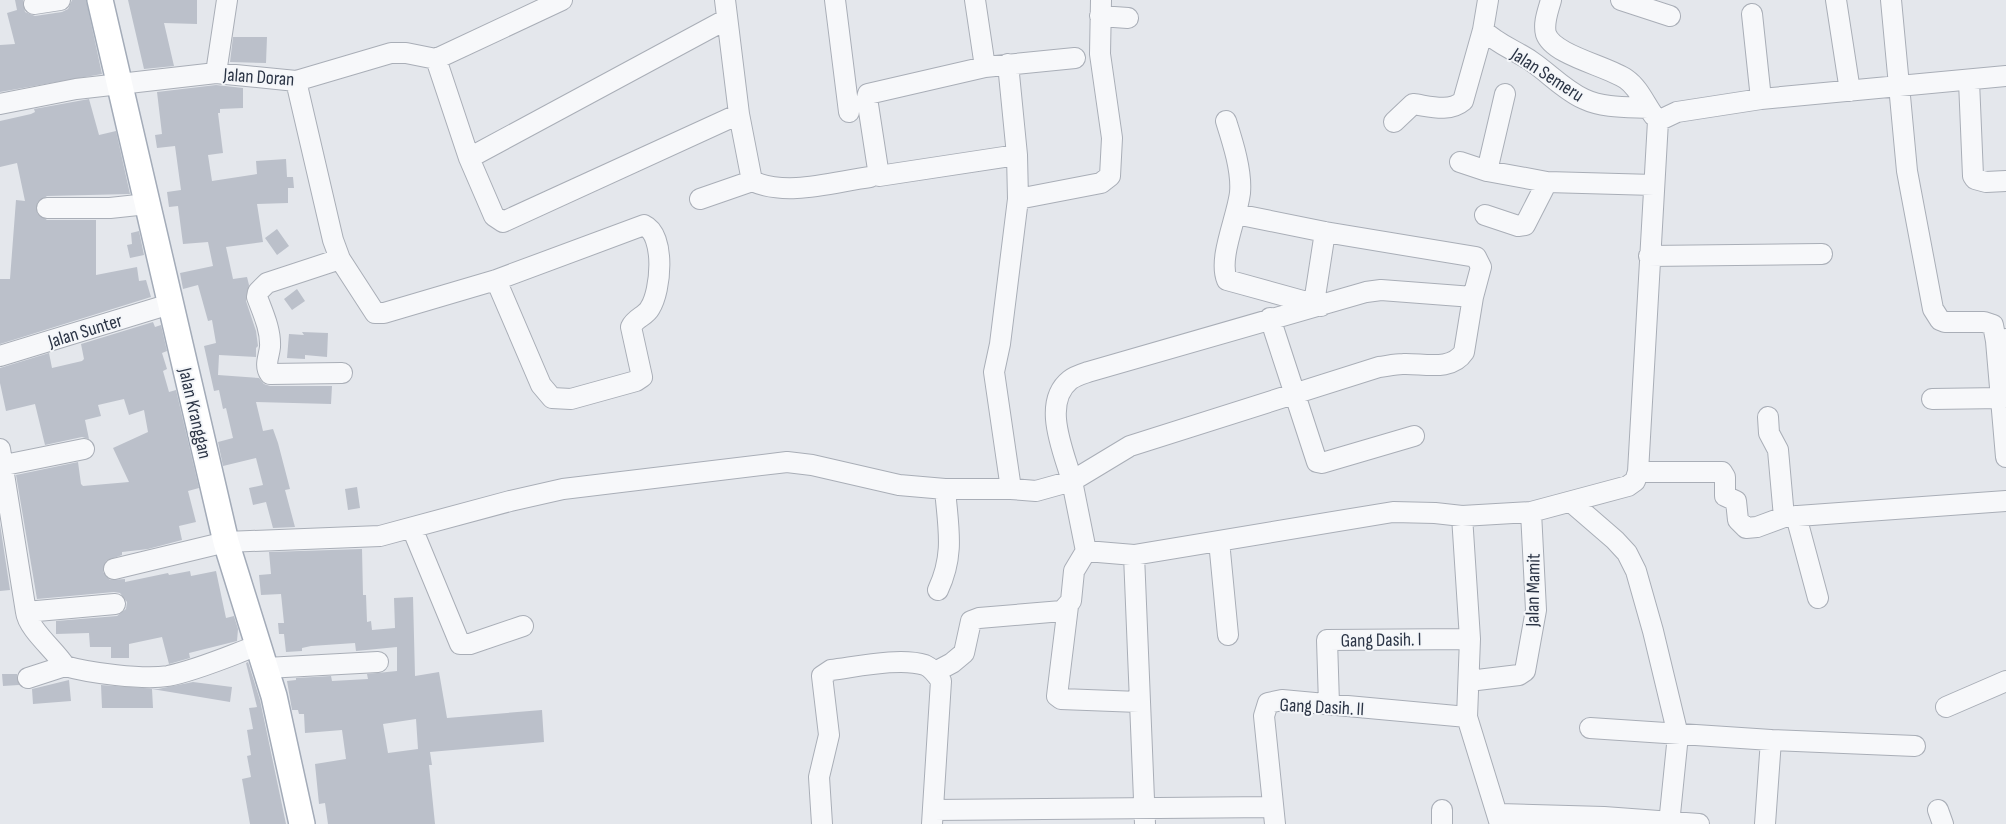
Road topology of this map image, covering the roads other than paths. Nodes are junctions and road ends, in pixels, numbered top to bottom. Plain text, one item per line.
1 (60, 0) edge
2 (100, 0) edge
3 (227, 0) edge
4 (562, 0) edge
5 (835, 0) edge
6 (974, 0) edge
7 (1488, 0) edge
8 (1551, 0) edge
9 (1621, 0) edge
10 (1836, 0) edge
11 (1891, 0) edge
12 (34, 4) dead end
13 (1100, 8) edge
14 (726, 9) edge
15 (1752, 14) dead end
16 (1670, 16) dead end
17 (1128, 18) dead end
18 (1483, 30) junction
19 (1075, 58) dead end
20 (436, 60) junction
21 (1008, 64) junction
22 (986, 67) junction
23 (216, 73) junction
24 (2006, 76) edge
25 (296, 81) junction
26 (1969, 81) junction
27 (119, 84) junction
28 (1898, 86) junction
29 (1850, 91) junction
30 (1505, 94) dead end
31 (1761, 98) junction
32 (0, 104) edge
33 (849, 112) dead end
34 (739, 114) junction
35 (1653, 114) junction
36 (1226, 121) dead end
37 (1394, 122) dead end
38 (1017, 155) junction
39 (470, 158) junction
40 (1460, 162) dead end
41 (1487, 170) junction
42 (870, 177) dead end
43 (752, 181) junction
44 (2006, 181) edge
45 (1547, 182) junction
46 (1654, 185) junction
47 (700, 199) dead end
48 (1018, 199) junction
49 (147, 204) junction
50 (47, 208) dead end
51 (1236, 214) junction
52 (1485, 215) dead end
53 (1325, 232) junction
54 (1822, 254) dead end
55 (1649, 256) junction
56 (340, 260) junction
57 (496, 280) junction
58 (1473, 297) junction
59 (170, 304) junction
60 (1317, 304) junction
61 (1270, 318) junction
62 (2001, 340) edge
63 (0, 356) edge
64 (342, 373) dead end
65 (1295, 396) junction
66 (2002, 398) junction
67 (1932, 399) dead end
68 (1768, 417) dead end
69 (1414, 436) dead end
70 (84, 449) dead end
71 (2006, 457) edge
72 (1, 460) edge
73 (1638, 472) junction
74 (1072, 481) junction
75 (945, 489) junction
76 (1011, 489) junction
77 (2006, 501) edge
78 (1571, 502) junction
79 (1531, 512) junction
80 (1462, 516) junction
81 (1790, 516) junction
82 (412, 528) junction
83 (1219, 541) junction
84 (226, 542) junction
85 (1086, 551) junction
86 (1134, 555) junction
87 (114, 569) dead end
88 (938, 590) dead end
89 (1818, 598) dead end
90 (116, 604) dead end
91 (1068, 606) junction
92 (26, 612) junction
93 (523, 626) dead end
94 (1228, 635) dead end
95 (1470, 639) junction
96 (262, 656) junction
97 (378, 662) dead end
98 (65, 666) junction
99 (935, 672) junction
100 (28, 678) dead end
101 (1469, 681) junction
102 (2006, 681) edge
103 (1139, 702) junction
104 (1329, 704) junction
105 (1946, 707) dead end
106 (1467, 718) junction
107 (1590, 728) dead end
108 (1678, 735) junction
109 (1771, 740) junction
110 (1915, 746) dead end
111 (1145, 815) edge
112 (1273, 815) edge
113 (932, 817) edge
114 (1031, 817) edge
115 (1500, 819) edge
116 (1670, 823) edge
117 (302, 824) edge
118 (822, 824) edge
119 (1699, 824) edge
120 (1765, 824) edge

1 - 12 street
2 - 27 main road, Jalan Kranggan
3 - 23 street
4 - 20 street
5 - 33 street
6 - 22 street
7 - 18 street
8 - 35 street
9 - 16 street
10 - 29 street
11 - 28 street
13 - 17 street
13 - 48 street
14 - 34 street
14 - 39 street
15 - 31 street
18 - 35 street, Jalan Semeru
18 - 37 street
19 - 21 street
20 - 25 street, Jalan Doran
20 - 39 street
21 - 22 street
21 - 38 street
22 - 38 street
23 - 25 street, Jalan Doran
23 - 27 street, Jalan Doran
24 - 26 street
25 - 56 street
26 - 28 street
26 - 44 street
27 - 32 street, Jalan Doran
27 - 49 main road, Jalan Kranggan
28 - 29 street
28 - 62 street
29 - 31 street
30 - 41 street
31 - 35 street
34 - 39 street
34 - 43 street
35 - 46 street
36 - 51 street
38 - 48 street
40 - 41 street
41 - 45 street
42 - 43 street
43 - 47 street
45 - 46 street
45 - 52 street
46 - 55 street
48 - 76 street
49 - 50 street
49 - 59 main road, Jalan Kranggan
51 - 53 street
51 - 60 street
53 - 58 street
53 - 60 street
54 - 55 street
55 - 73 street
56 - 57 street
56 - 64 street
57 - 57 street
58 - 60 street
58 - 65 street
59 - 63 street, Jalan Sunter
59 - 84 main road, Jalan Kranggan
60 - 61 street
61 - 65 street
61 - 74 street
62 - 66 street
65 - 69 street
65 - 74 street
66 - 67 street
66 - 71 street
68 - 81 street
70 - 72 street
72 - 92 street
73 - 78 street
73 - 81 street
74 - 76 street
74 - 85 street
75 - 76 street
75 - 82 street
75 - 88 street
77 - 81 street
78 - 79 street
78 - 108 street
79 - 80 street
79 - 101 street, Jalan Mamit
80 - 83 street
80 - 95 street
81 - 89 street
82 - 84 street
82 - 93 street
83 - 86 street
83 - 94 street
84 - 87 street
84 - 96 main road, Jalan Kranggan
85 - 86 street
85 - 91 street
86 - 103 street
90 - 92 street
91 - 99 street
91 - 103 street
92 - 98 street
95 - 101 street
95 - 104 street, Gang Dasih. I
96 - 97 street
96 - 98 street
96 - 117 main road, Jalan Kranggan
98 - 100 street
99 - 113 street
99 - 118 street
101 - 106 street
102 - 105 street
103 - 111 street
104 - 106 street, Gang Dasih. II
104 - 112 street, Gang Dasih. II
106 - 115 street
107 - 108 street
108 - 109 street
108 - 116 street
109 - 110 street
109 - 120 street
111 - 112 street
111 - 114 street
113 - 114 street
115 - 116 street
116 - 119 street

